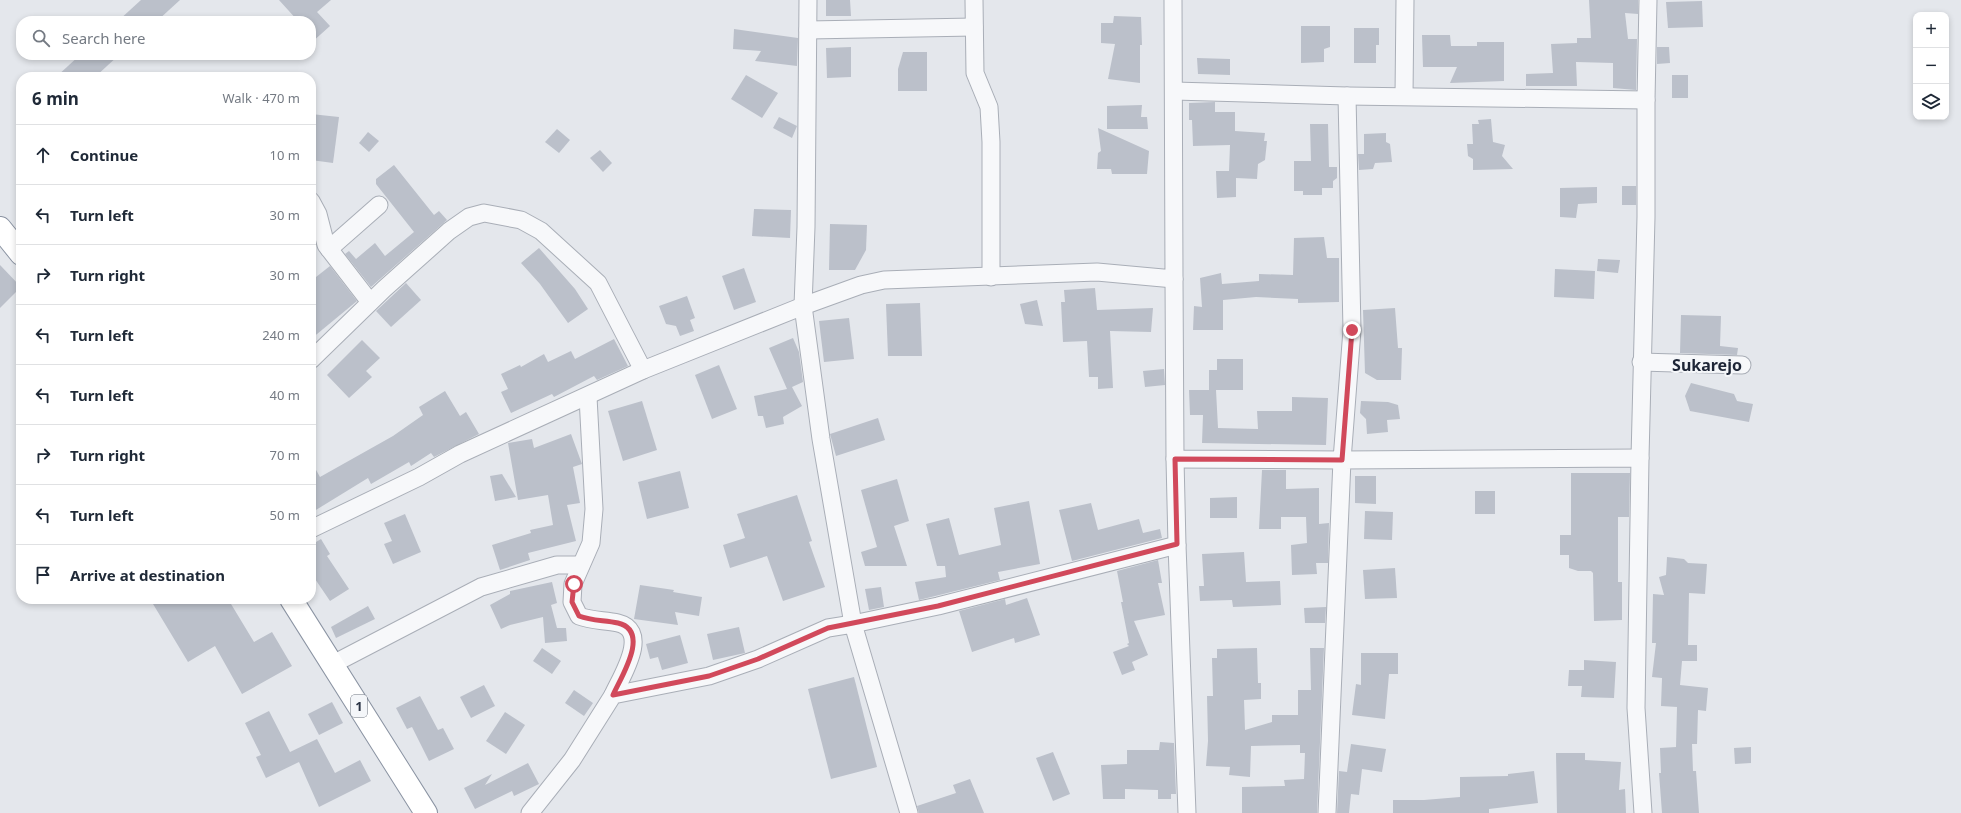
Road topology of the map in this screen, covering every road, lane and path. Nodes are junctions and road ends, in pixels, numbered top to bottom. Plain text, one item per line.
1 (808, 0) edge
2 (974, 0) edge
3 (1173, 0) edge
4 (1405, 0) edge
5 (1648, 0) edge
6 (974, 27) junction
7 (808, 30) junction
8 (1174, 91) junction
9 (1347, 96) junction
10 (1404, 96) junction
11 (1646, 100) junction
12 (379, 205) dead end
13 (316, 210) edge
14 (0, 229) edge
15 (16, 248) edge
16 (329, 249) junction
17 (991, 277) junction
18 (1174, 279) junction
19 (370, 302) junction
20 (803, 306) junction
21 (316, 355) edge
22 (1641, 362) junction
23 (1742, 365) dead end
24 (643, 370) junction
25 (588, 397) junction
26 (1640, 458) junction
27 (1175, 459) junction
28 (1342, 460) junction
29 (316, 527) edge
30 (1177, 544) junction
31 (581, 565) junction
32 (294, 604) edge
33 (853, 624) junction
34 (334, 664) junction
35 (613, 695) junction
36 (426, 813) edge
37 (530, 813) edge
38 (909, 813) edge
39 (1187, 813) edge
40 (1327, 813) edge
41 (1643, 813) edge

1 - 7 street
2 - 6 street
3 - 8 street
4 - 10 street
5 - 11 street
6 - 7 street
6 - 17 street
7 - 20 street
8 - 9 street
8 - 18 street
9 - 10 street
9 - 28 street
10 - 11 street
11 - 22 street
12 - 16 street
13 - 16 street
14 - 15 highway
16 - 19 street
17 - 18 street
17 - 20 street
18 - 27 street
19 - 21 street
19 - 24 street
20 - 24 street
20 - 33 street
22 - 23 street
22 - 26 street
24 - 25 street
25 - 29 street
25 - 31 street
26 - 28 street
26 - 41 street
27 - 28 street
27 - 30 street
28 - 40 street
30 - 33 street
30 - 39 street
31 - 34 street
31 - 35 street
32 - 34 highway, 1
33 - 35 street
33 - 38 street
34 - 36 highway, 1
35 - 37 street

